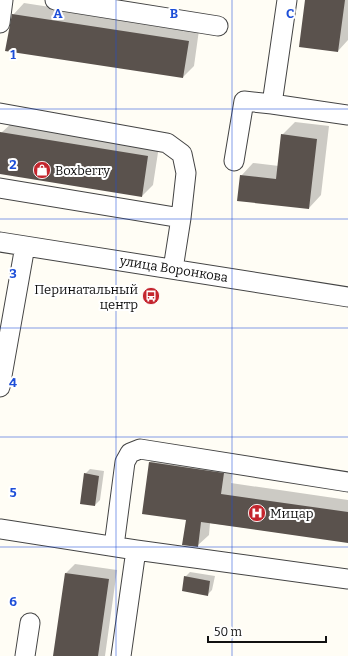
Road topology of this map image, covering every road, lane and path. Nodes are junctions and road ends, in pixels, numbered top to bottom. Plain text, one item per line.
1 (4, 0) edge
2 (55, 0) edge
3 (287, 0) edge
4 (0, 23) edge
5 (218, 26) dead end
6 (272, 104) junction
7 (0, 113) edge
8 (348, 115) edge
9 (234, 161) dead end
10 (0, 188) edge
11 (181, 218) junction
12 (0, 242) edge
13 (25, 246) junction
14 (172, 269) junction
15 (348, 297) edge
16 (1, 368) edge
17 (0, 387) edge
18 (348, 482) edge
19 (0, 529) edge
20 (114, 546) junction
21 (136, 550) junction
22 (348, 579) edge
23 (30, 622) dead end
24 (25, 656) edge
25 (120, 656) edge

1 - 4 street
2 - 5 street
3 - 6 street
6 - 8 street
6 - 9 street
7 - 11 street
10 - 11 street
11 - 14 street
12 - 13 street, улица Воронкова
13 - 14 street, улица Воронкова
13 - 16 street
14 - 15 street, улица Воронкова
16 - 17 street
18 - 20 street
19 - 20 street
20 - 21 street
21 - 22 street
21 - 25 street
23 - 24 street

